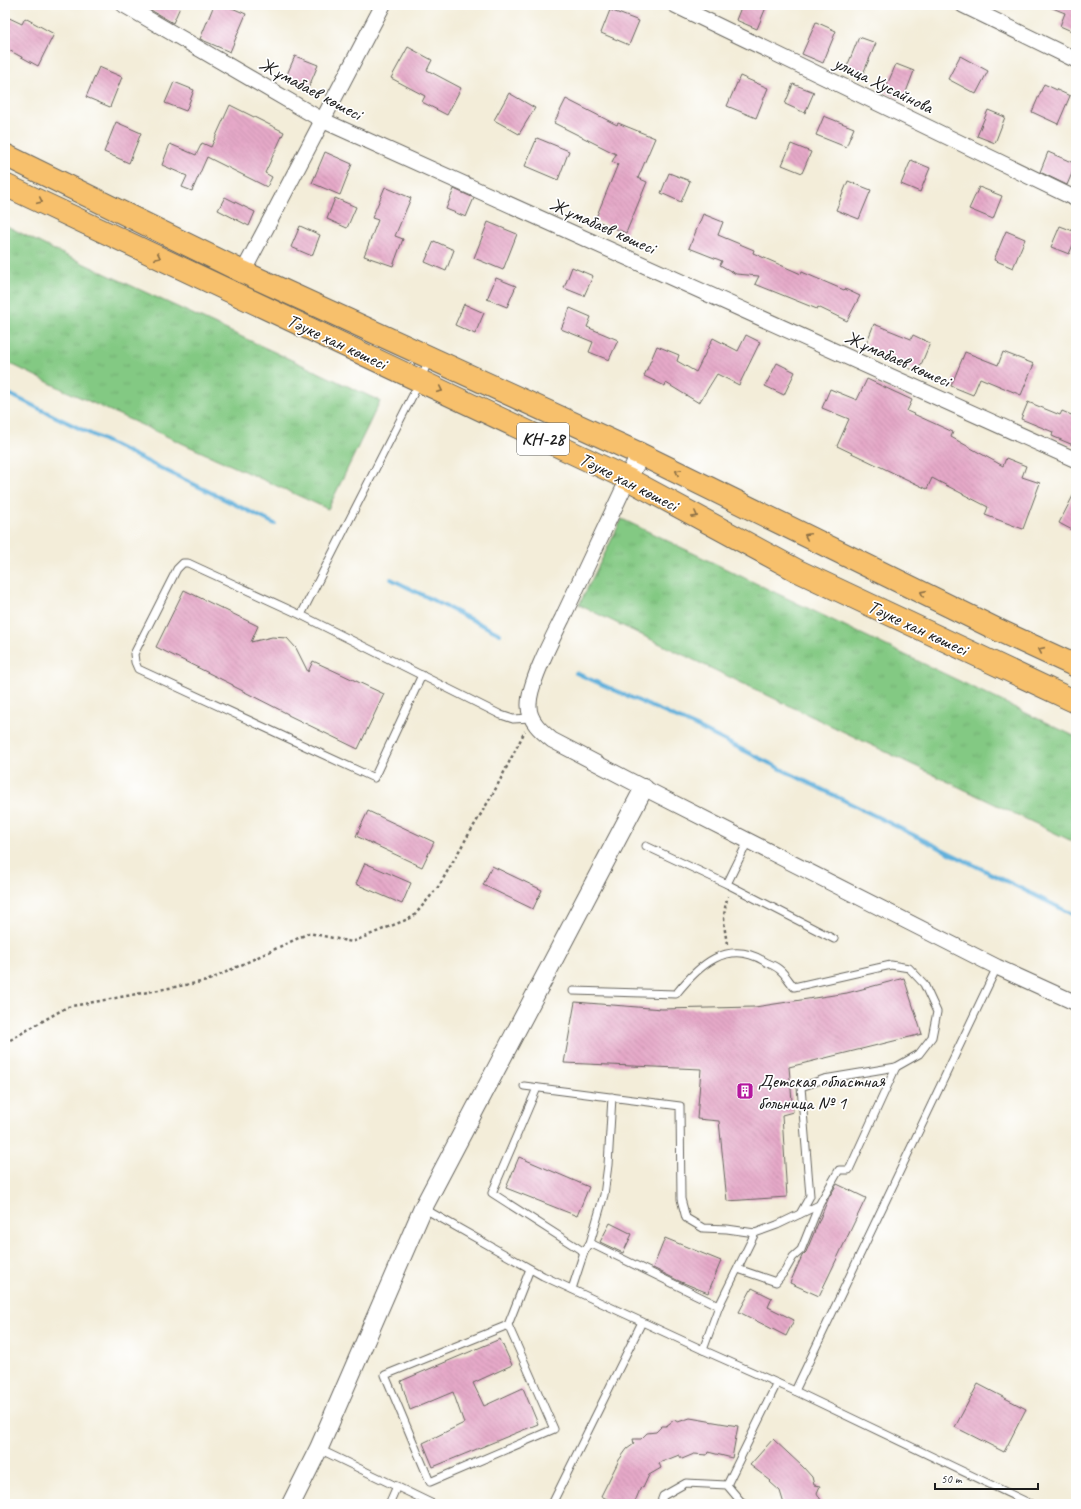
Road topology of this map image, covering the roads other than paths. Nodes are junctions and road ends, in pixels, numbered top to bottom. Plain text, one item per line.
1 (124, 5) edge
2 (383, 5) edge
3 (674, 5) edge
4 (963, 5) edge
5 (1076, 60) edge
6 (322, 120) junction
7 (5, 155) edge
8 (5, 185) edge
9 (1076, 199) edge
10 (243, 272) junction
11 (430, 357) junction
12 (420, 381) junction
13 (640, 454) junction
14 (1076, 460) edge
15 (628, 479) junction
16 (301, 615) junction
17 (1076, 666) edge
18 (422, 675) junction
19 (1076, 702) edge
20 (531, 718) junction
21 (644, 788) junction
22 (748, 841) junction
23 (646, 846) dead end
24 (729, 885) junction
25 (834, 939) dead end
26 (997, 967) junction
27 (573, 991) dead end
28 (1076, 1003) edge
29 (896, 1067) junction
30 (524, 1086) dead end
31 (537, 1088) junction
32 (612, 1097) junction
33 (819, 1205) junction
34 (423, 1208) junction
35 (800, 1214) junction
36 (755, 1233) junction
37 (590, 1243) junction
38 (584, 1252) junction
39 (530, 1269) junction
40 (738, 1269) junction
41 (572, 1289) junction
42 (720, 1306) junction
43 (642, 1322) junction
44 (508, 1325) junction
45 (702, 1350) junction
46 (777, 1383) junction
47 (795, 1391) junction
48 (319, 1448) junction
49 (727, 1485) junction
50 (397, 1486) junction
51 (291, 1504) edge
52 (389, 1504) edge
53 (433, 1504) edge
54 (552, 1504) edge
55 (660, 1504) edge
56 (743, 1504) edge
57 (1030, 1504) edge

1 - 6 street, Жұмабаев көшесі
2 - 6 street
3 - 9 street, улица Хусайнова
4 - 5 street
6 - 10 street
6 - 14 street, Жұмабаев көшесі
7 - 10 main road, Тәуке хан көшесі / КН-28
8 -> 12 main road, Тәуке хан көшесі / КН-28
10 - 11 main road, Тәуке хан көшесі / КН-28
11 - 12 lane
11 - 13 main road, Тәуке хан көшесі / КН-28
12 -> 15 main road, Тәуке хан көшесі / КН-28
12 - 16 lane
13 - 15 street
17 -> 13 main road, Тәуке хан көшесі / КН-28
15 -> 19 main road, Тәуке хан көшесі / КН-28
15 - 20 street
16 - 18 lane
16 - 18 lane
18 - 20 lane
20 - 21 street
21 - 22 street
21 - 34 street
22 - 24 lane
22 - 26 street
23 - 24 lane
24 - 25 lane
26 - 28 street
26 - 47 lane
27 - 29 lane
29 - 33 lane
29 - 35 lane
30 - 31 lane
31 - 32 lane
31 - 38 lane
32 - 36 lane
32 - 37 lane
33 - 35 lane
33 - 40 lane
34 - 39 lane
34 - 48 street
35 - 36 lane
36 - 40 lane
37 - 38 lane
37 - 42 lane
38 - 41 lane
39 - 41 lane
39 - 44 lane
40 - 42 lane
41 - 43 lane
42 - 45 lane
43 - 45 lane
43 - 54 lane
44 - 44 lane
45 - 46 lane
46 - 47 lane
46 - 49 lane
47 - 57 lane
48 - 50 lane
48 - 51 street
49 - 55 lane
49 - 56 lane
50 - 52 lane
50 - 53 lane

